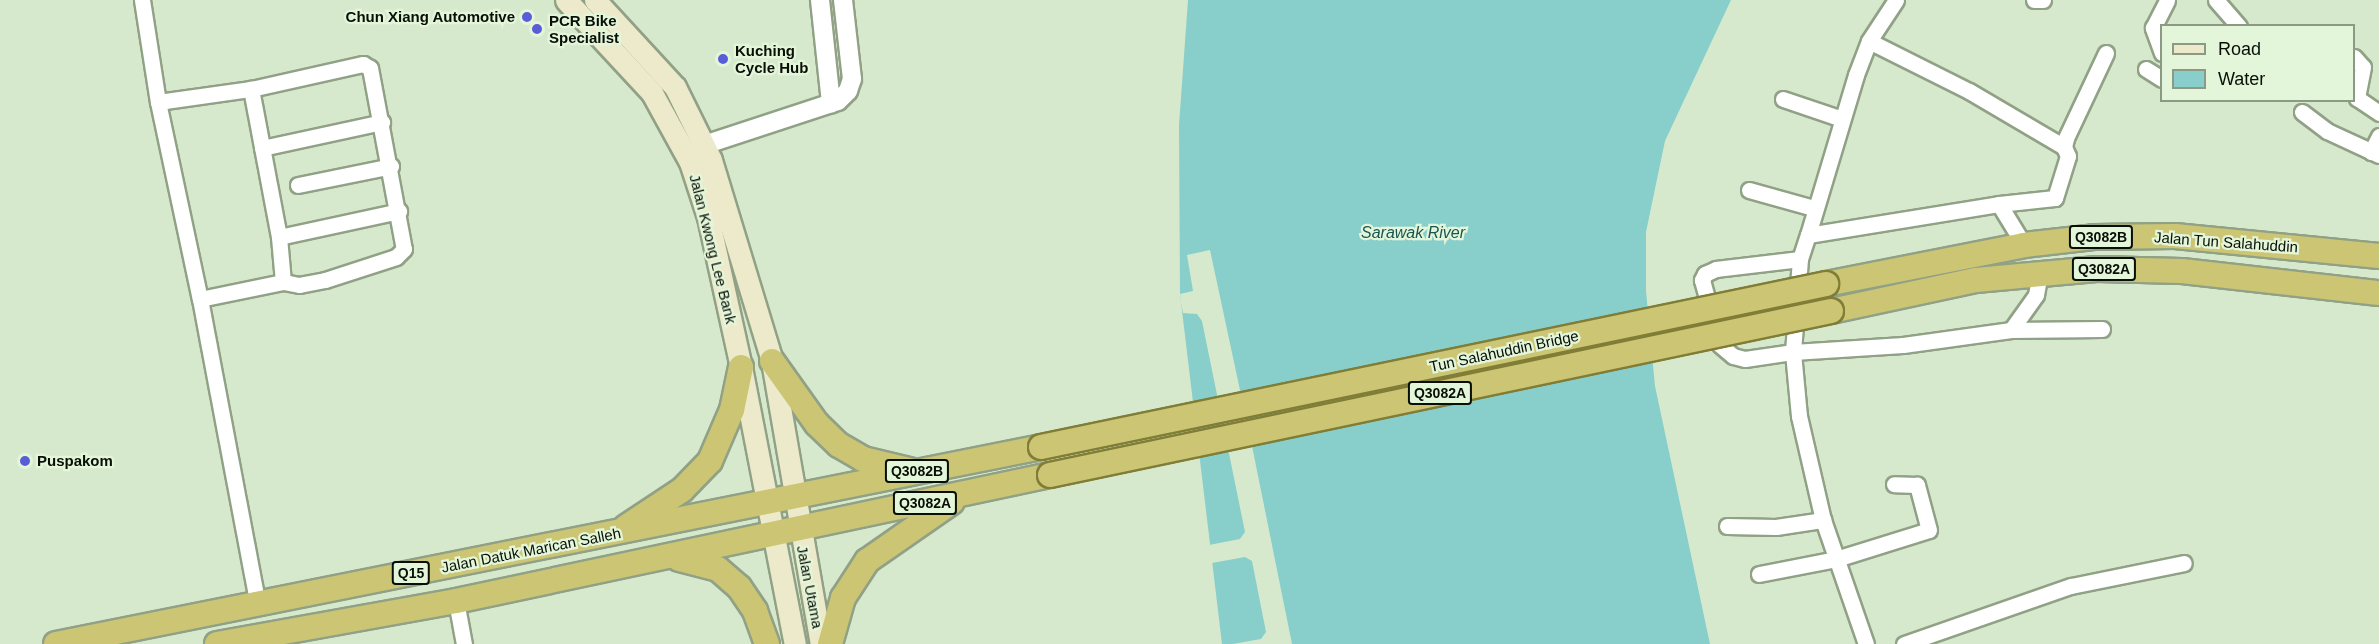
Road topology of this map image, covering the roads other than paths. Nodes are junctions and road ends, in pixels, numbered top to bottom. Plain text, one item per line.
1 (142, 0) edge
2 (566, 0) edge
3 (595, 0) edge
4 (820, 0) edge
5 (843, 0) edge
6 (1896, 0) edge
7 (2167, 0) edge
8 (2216, 0) edge
9 (2237, 24) edge
10 (1869, 42) junction
11 (2160, 47) edge
12 (2106, 53) dead end
13 (2355, 58) edge
14 (2146, 69) dead end
15 (2160, 78) edge
16 (251, 89) junction
17 (1783, 99) dead end
18 (158, 102) junction
19 (831, 103) junction
20 (2302, 112) dead end
21 (2379, 113) edge
22 (1842, 119) junction
23 (382, 122) junction
24 (2379, 136) edge
25 (704, 145) junction
26 (2064, 147) junction
27 (262, 148) junction
28 (2375, 154) edge
29 (391, 166) junction
30 (298, 185) dead end
31 (1749, 190) dead end
32 (1999, 204) junction
33 (1814, 208) junction
34 (399, 211) junction
35 (1808, 235) junction
36 (279, 237) junction
37 (2024, 245) junction
38 (2379, 256) edge
39 (1800, 259) junction
40 (2040, 272) junction
41 (283, 282) junction
42 (1826, 284) joint
43 (2379, 293) edge
44 (200, 299) junction
45 (2103, 329) dead end
46 (2011, 330) junction
47 (1792, 352) junction
48 (772, 361) junction
49 (741, 367) junction
50 (916, 471) junction
51 (1894, 484) dead end
52 (961, 495) junction
53 (794, 498) junction
54 (767, 503) junction
55 (1823, 520) junction
56 (1727, 526) dead end
57 (799, 531) junction
58 (614, 534) junction
59 (772, 537) junction
60 (662, 558) junction
61 (1836, 559) junction
62 (2184, 563) dead end
63 (1759, 574) dead end
64 (456, 601) junction
65 (257, 602) junction
66 (56, 644) edge
67 (217, 644) edge
68 (465, 644) edge
69 (767, 644) edge
70 (795, 644) edge
71 (821, 644) edge
72 (830, 644) edge
73 (1866, 644) edge
74 (1904, 644) edge

1 - 18 street
2 - 49 main road, Jalan Kwong Lee Bank
3 - 25 main road, Jalan Kwong Lee Bank
4 - 19 street
5 - 19 street
6 - 10 street
7 - 11 street
8 - 9 street
10 - 22 street
10 - 26 street
12 - 26 street
13 - 21 street
14 - 15 street
16 - 18 street
16 - 23 street
16 - 27 street
17 - 22 street
18 - 44 street
19 - 25 street
20 - 28 street
22 - 33 street
23 - 27 street
23 - 29 street
24 - 28 street
25 - 48 main road, Jalan Kwong Lee Bank
26 - 32 street
27 - 36 street
29 - 30 street
29 - 34 street
31 - 33 street
32 - 35 street
32 - 37 street
33 - 35 street
34 - 36 street
34 - 41 street
35 - 39 street
36 - 41 street
37 - 38 highway, Jalan Tun Salahuddin / Q3082B
37 - 42 highway, Jalan Tun Salahuddin / Q3082B
39 - 47 street
39 - 47 street
40 - 43 highway, Q3082A
40 - 46 street
40 - 52 highway, Tun Salahuddin Bridge / Q3082A, bridge
41 - 44 street
42 - 50 highway, Tun Salahuddin Bridge / Q3082B, bridge
44 - 65 street
45 - 46 street
46 - 47 street
47 - 55 street
48 - 50 highway
48 - 53 main road, Jalan Kwong Lee Bank
49 - 54 main road, Jalan Kwong Lee Bank
49 - 58 highway
50 - 53 highway, Q3082B
51 - 61 street
52 - 57 highway, Q3082A
52 - 72 highway
53 - 54 highway, Jalan Datuk Marican Salleh / Q15
53 - 57 main road, Jalan Utama
54 - 58 highway, Jalan Datuk Marican Salleh / Q15
54 - 59 main road, Jalan Utama
55 - 56 street
55 - 61 street
57 - 59 highway, Q15
57 - 71 main road, Jalan Utama
58 - 65 highway, Jalan Datuk Marican Salleh / Q15
59 - 60 highway, Q15
59 - 70 main road, Jalan Utama
60 - 64 highway, Q15
60 - 69 highway
61 - 63 street
61 - 73 street
62 - 74 street
64 - 67 highway, Q15
64 - 68 street
65 - 66 highway, Jalan Datuk Marican Salleh / Q15

